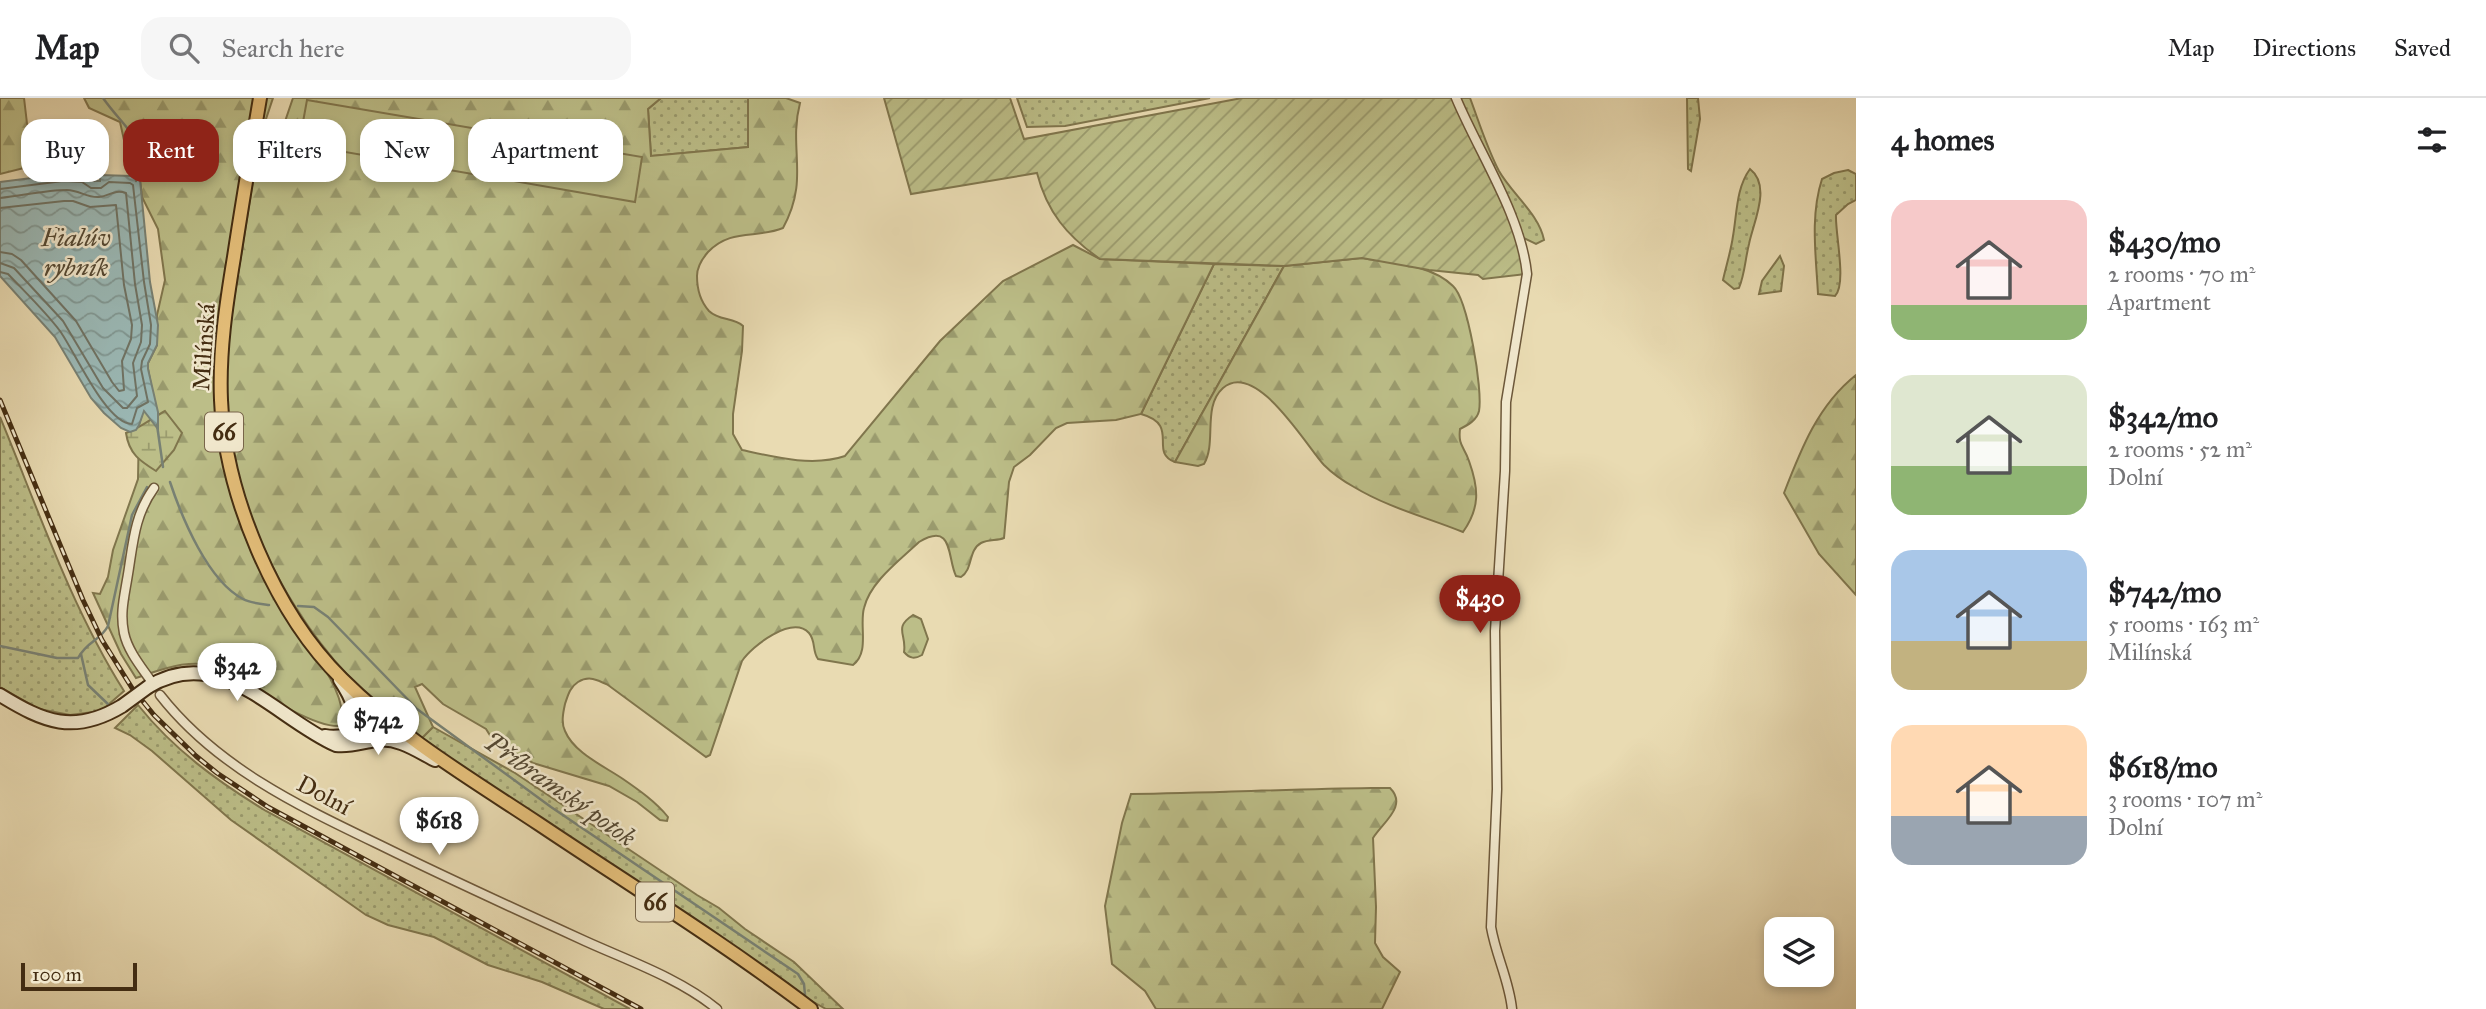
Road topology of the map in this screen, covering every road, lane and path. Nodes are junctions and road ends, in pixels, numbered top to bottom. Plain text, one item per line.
1 (260, 98) edge
2 (1456, 98) edge
3 (154, 488) dead end
4 (330, 666) junction
5 (154, 689) junction
6 (0, 695) edge
7 (385, 718) junction
8 (314, 733) junction
9 (350, 734) junction
10 (363, 743) junction
11 (455, 768) junction
12 (717, 1009) edge
13 (811, 1009) edge
14 (1511, 1009) edge

1 - 4 main road, Milínská / 66
2 - 14 street
3 - 5 street, Dolní
4 - 7 main road, Milínská / 66
4 - 9 street
5 - 6 street, bridge
5 - 8 street
5 - 12 street, Dolní
7 - 9 street
7 - 10 street
7 - 11 main road, 66
8 - 9 street
8 - 10 street
10 - 11 street
11 - 13 main road, 66

